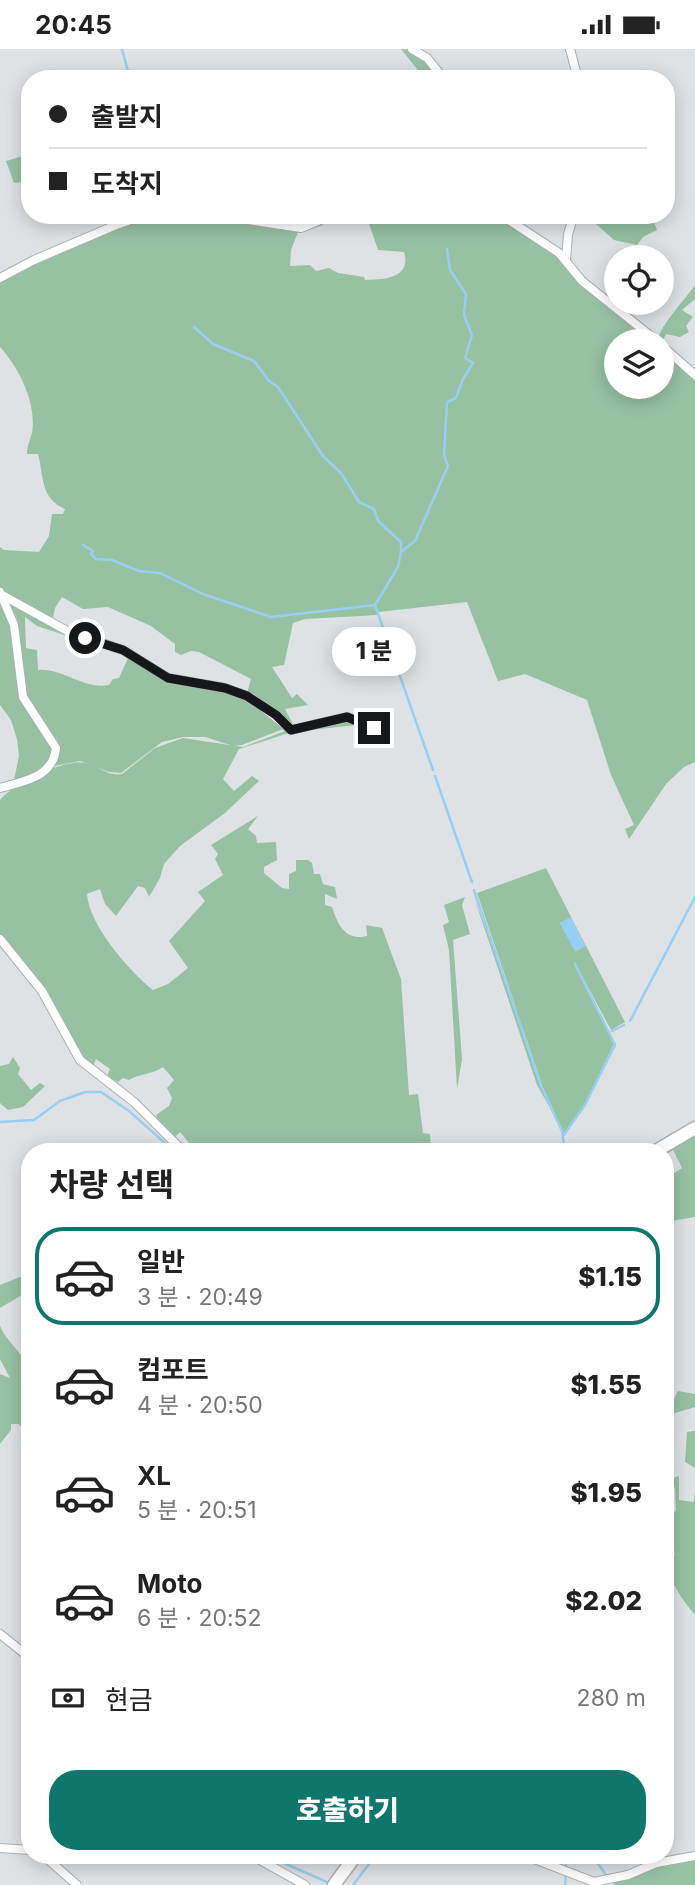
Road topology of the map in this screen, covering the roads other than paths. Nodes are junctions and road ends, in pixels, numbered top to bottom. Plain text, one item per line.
1 (412, 49) edge
2 (570, 49) edge
3 (437, 70) edge
4 (576, 70) edge
5 (119, 224) edge
6 (280, 224) edge
7 (310, 224) edge
8 (514, 224) edge
9 (571, 224) edge
10 (566, 260) junction
11 (0, 278) edge
12 (642, 329) edge
13 (674, 357) edge
14 (695, 375) edge
15 (2, 594) edge
16 (374, 728) dead end
17 (0, 789) edge
18 (0, 939) edge
19 (695, 1128) edge
20 (175, 1143) edge
21 (670, 1143) edge
22 (0, 1634) edge
23 (21, 1651) edge
24 (0, 1849) edge
25 (21, 1850) edge
26 (695, 1856) edge
27 (674, 1860) edge
28 (54, 1864) edge
29 (267, 1864) edge
30 (349, 1864) edge
31 (547, 1864) edge
32 (654, 1864) edge
33 (78, 1885) edge
34 (305, 1885) edge
35 (334, 1885) edge

1 - 3 street
2 - 4 street
5 - 11 street
6 - 7 street
8 - 10 street
9 - 10 street
10 - 12 street
13 - 14 street
15 - 16 street
15 - 17 street
18 - 20 street
19 - 21 main road
22 - 23 street
24 - 25 street
26 - 27 street
28 - 33 street
29 - 34 street
30 - 35 main road
31 - 32 street

